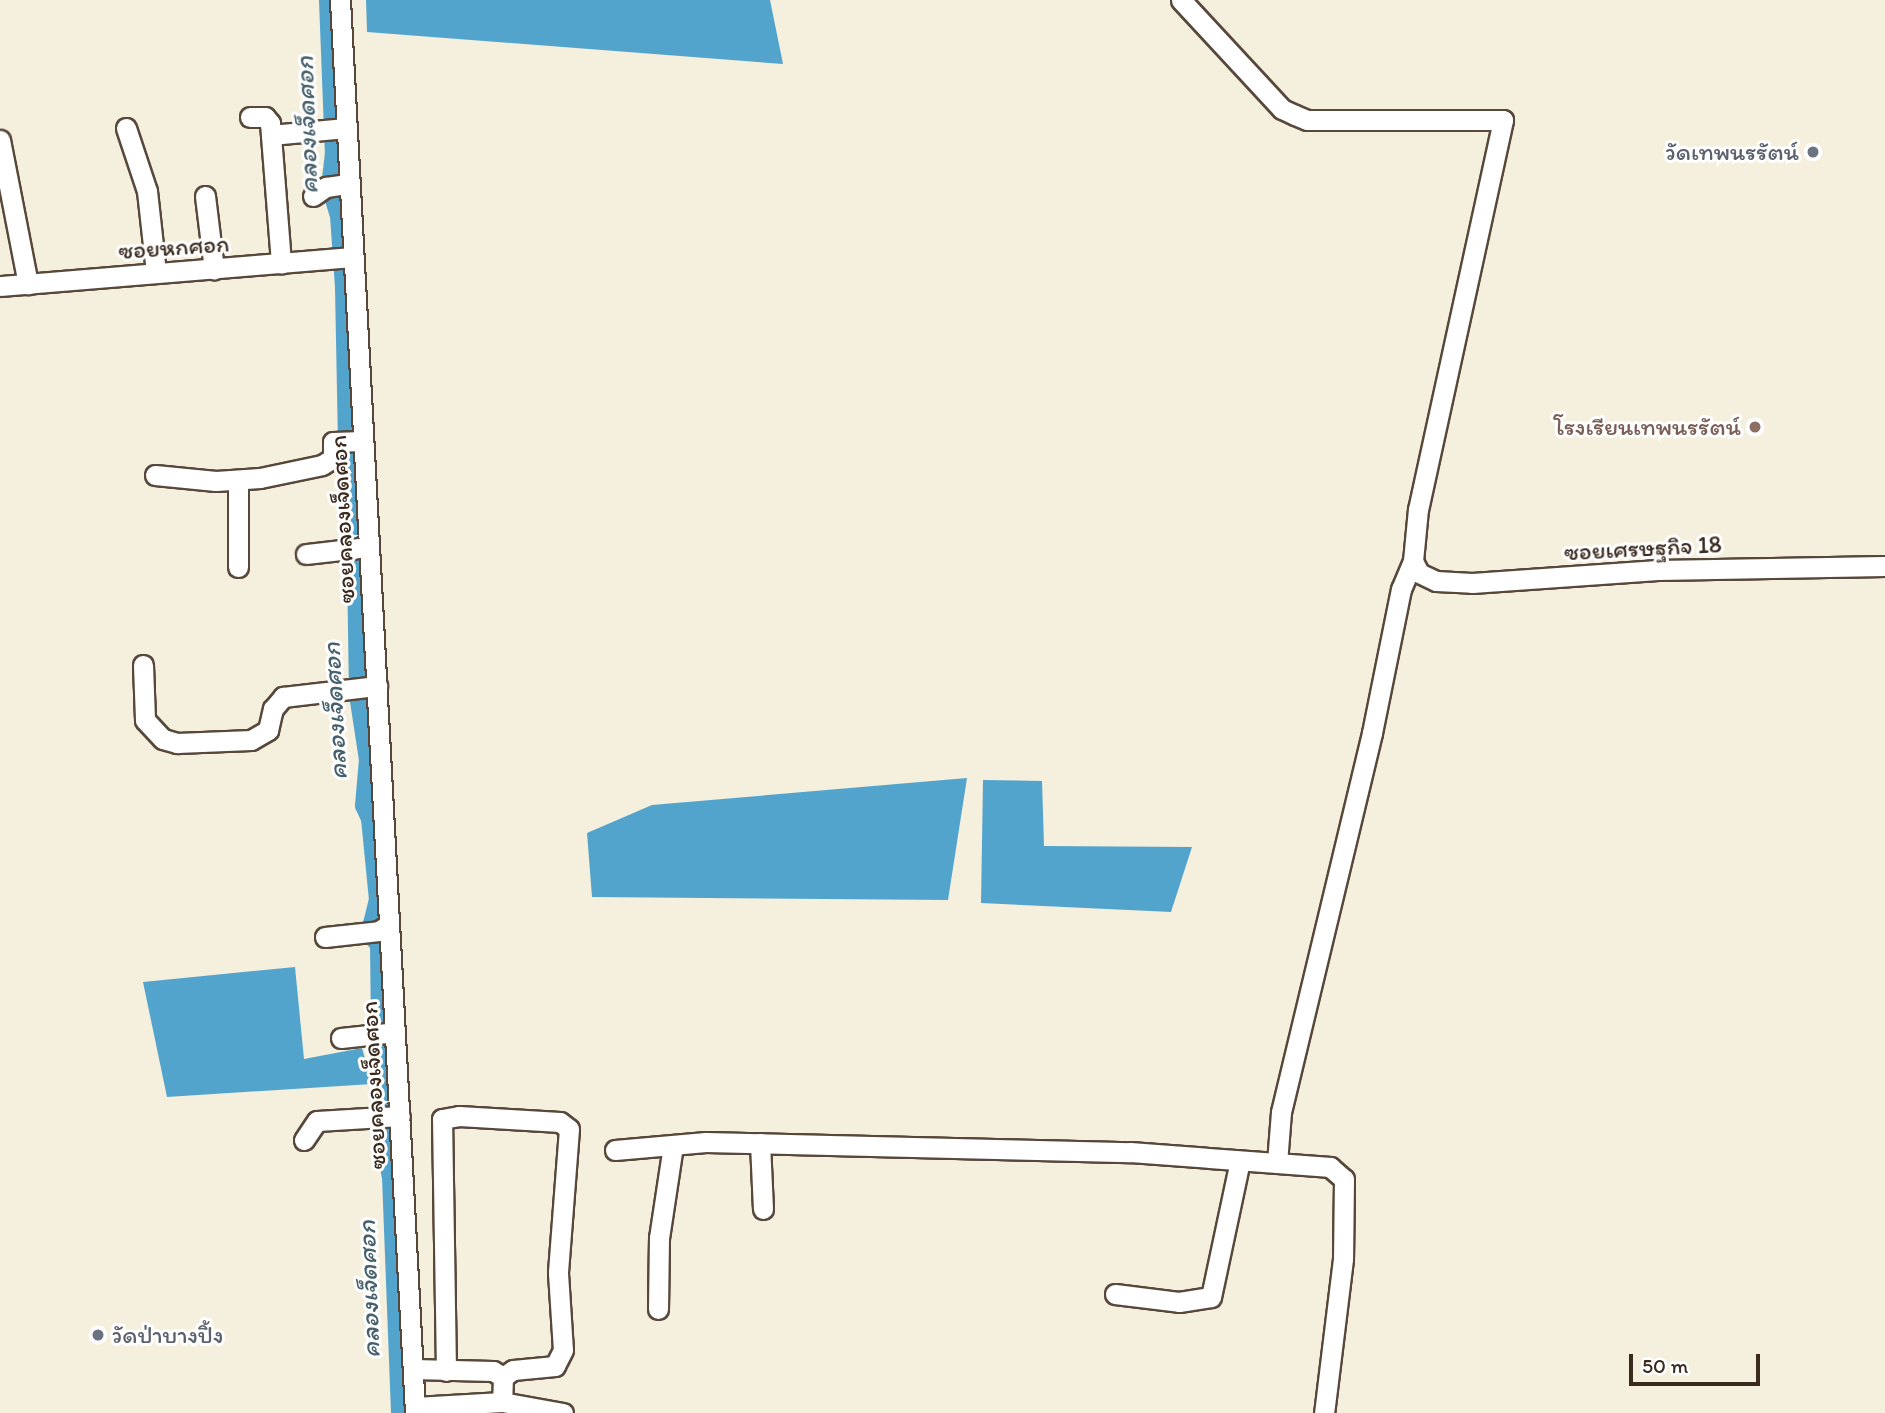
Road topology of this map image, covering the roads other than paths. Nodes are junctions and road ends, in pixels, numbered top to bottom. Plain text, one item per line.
1 (340, 0) edge
2 (1181, 0) edge
3 (250, 117) dead end
4 (126, 128) dead end
5 (334, 130) junction
6 (271, 135) junction
7 (0, 140) edge
8 (205, 197) dead end
9 (278, 249) junction
10 (213, 254) junction
11 (352, 257) junction
12 (156, 258) junction
13 (28, 284) junction
14 (0, 286) edge
15 (352, 441) junction
16 (155, 475) dead end
17 (238, 481) junction
18 (367, 547) junction
19 (306, 554) dead end
20 (1413, 561) junction
21 (1885, 566) edge
22 (238, 567) dead end
23 (143, 665) dead end
24 (371, 687) junction
25 (384, 928) junction
26 (325, 937) dead end
27 (383, 1033) junction
28 (341, 1038) dead end
29 (394, 1115) junction
30 (304, 1140) dead end
31 (760, 1143) junction
32 (673, 1145) junction
33 (615, 1150) dead end
34 (1240, 1161) junction
35 (1277, 1163) junction
36 (762, 1209) dead end
37 (1115, 1294) dead end
38 (658, 1309) dead end
39 (413, 1369) junction
40 (446, 1371) junction
41 (503, 1377) junction
42 (502, 1402) junction
43 (454, 1409) edge
44 (415, 1410) edge
45 (563, 1413) edge
46 (1324, 1413) edge

1 - 5 street, ซอยคลองเจ็ดศอก
2 - 20 street
3 - 6 street
4 - 12 street
5 - 6 street
5 - 11 street, ซอยคลองเจ็ดศอก
6 - 9 street
7 - 13 street
8 - 10 street
9 - 10 street, ซอยหกศอก
9 - 11 street, ซอยหกศอก
10 - 12 street, ซอยหกศอก
11 - 15 street, ซอยคลองเจ็ดศอก
12 - 13 street, ซอยหกศอก
13 - 14 street, ซอยหกศอก
15 - 17 street
15 - 18 street, ซอยคลองเจ็ดศอก
16 - 17 street
17 - 22 street
18 - 19 street
18 - 24 street, ซอยคลองเจ็ดศอก
20 - 21 street, ซอยเศรษฐกิจ 18
20 - 35 street
23 - 24 street
24 - 25 street, ซอยคลองเจ็ดศอก
25 - 26 street
25 - 27 street, ซอยคลองเจ็ดศอก
27 - 28 street
27 - 29 street, ซอยคลองเจ็ดศอก
29 - 30 street
29 - 39 street, ซอยคลองเจ็ดศอก
31 - 32 street
31 - 34 street
31 - 36 street
32 - 33 street
32 - 38 street
34 - 35 street
34 - 37 street
35 - 46 street
39 - 40 street
39 - 44 street, ซอยคลองเจ็ดศอก
40 - 41 street
40 - 41 street
41 - 42 street
42 - 43 street
42 - 45 street
43 - 44 street

